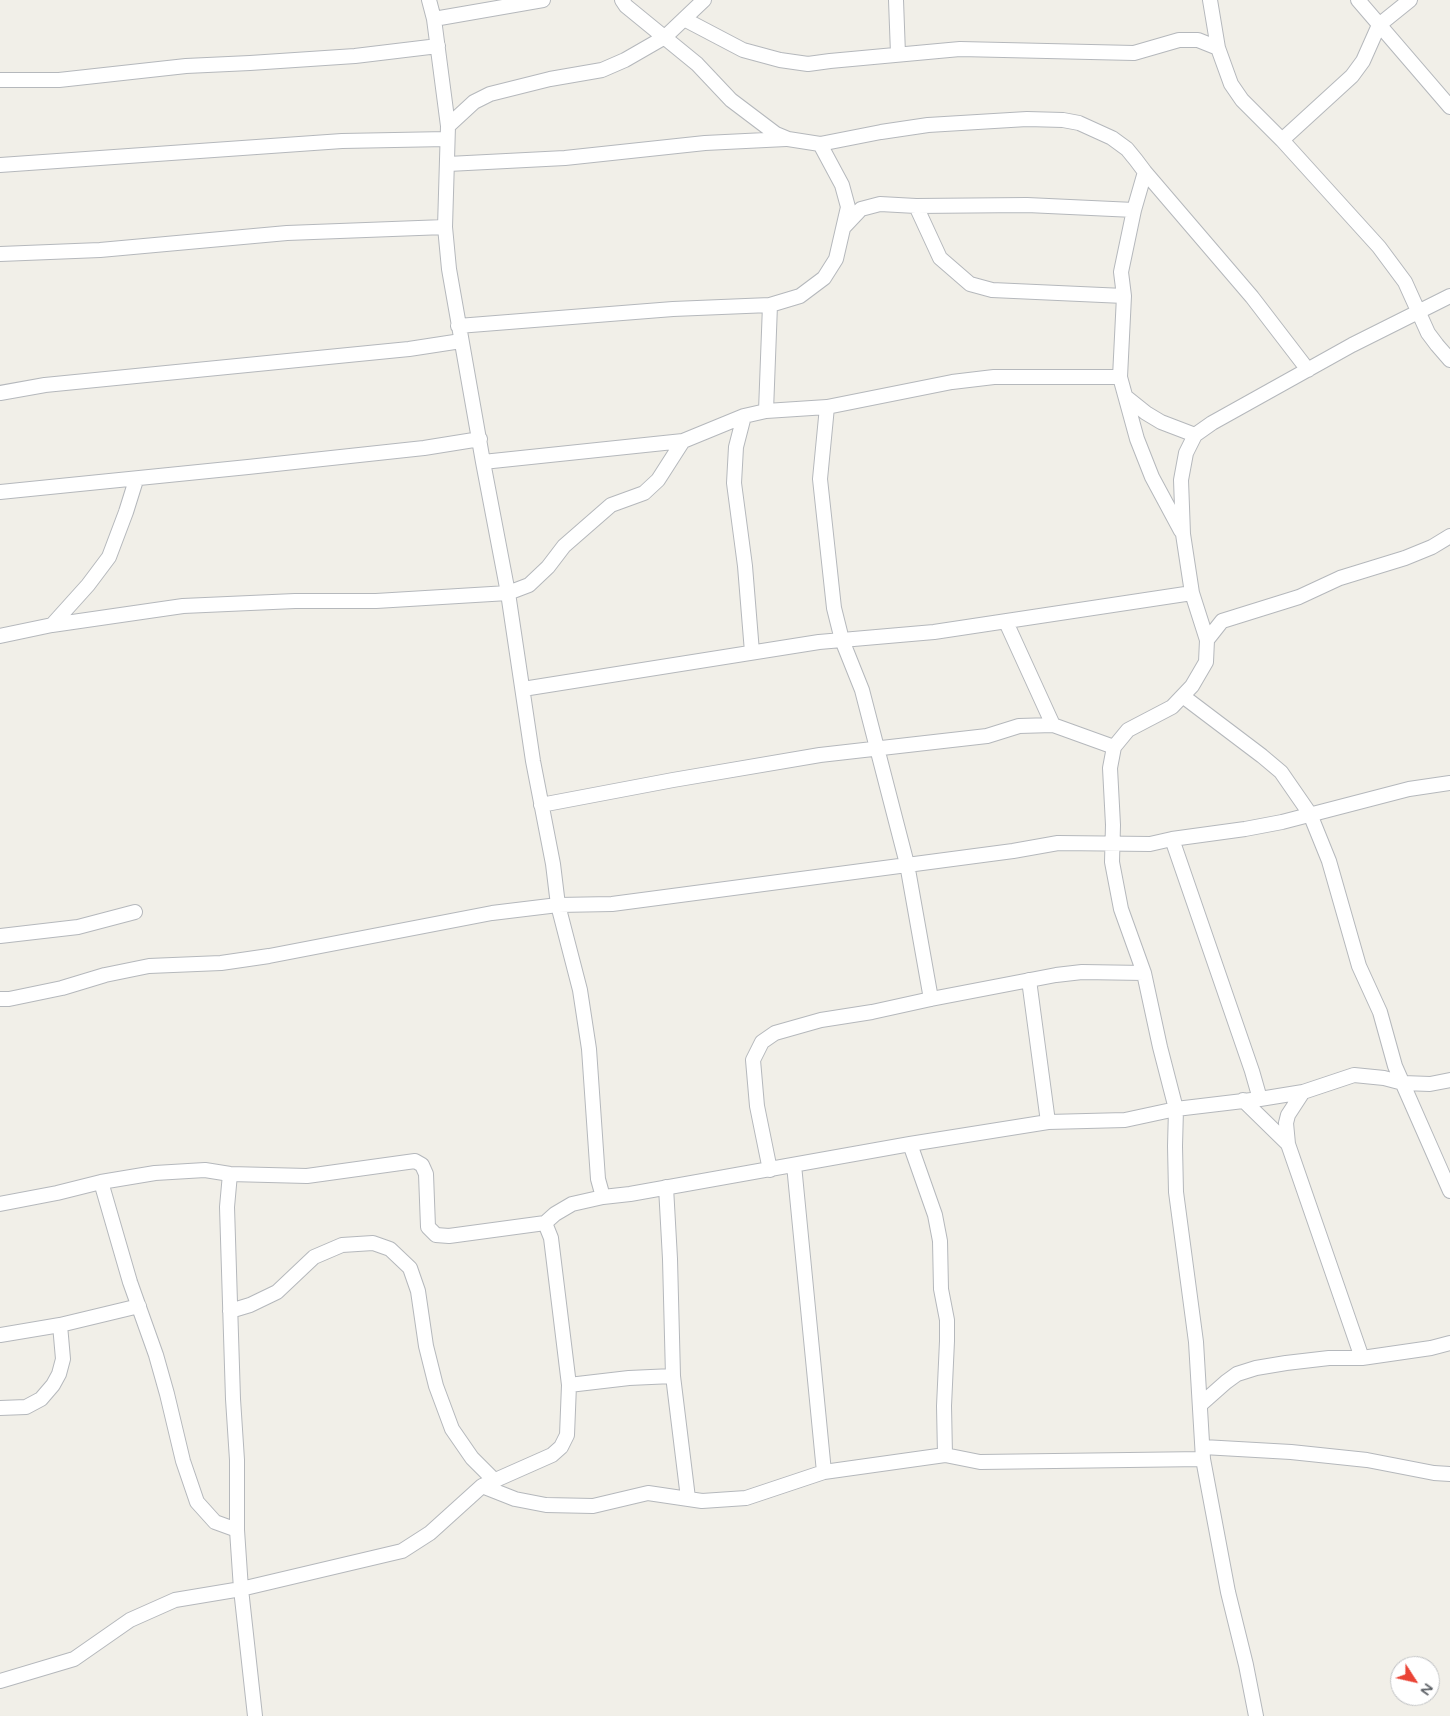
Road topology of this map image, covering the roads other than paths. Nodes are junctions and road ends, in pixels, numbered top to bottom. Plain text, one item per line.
1 (429, 0) edge
2 (543, 0) edge
3 (622, 0) edge
4 (704, 0) edge
5 (896, 0) edge
6 (1210, 0) edge
7 (1358, 0) edge
8 (1410, 0) edge
9 (434, 19) junction
10 (684, 19) junction
11 (1379, 25) junction
12 (665, 37) junction
13 (438, 46) junction
14 (1218, 48) junction
15 (898, 54) junction
16 (0, 80) edge
17 (1450, 107) edge
18 (448, 133) junction
19 (788, 139) junction
20 (1282, 140) junction
21 (820, 144) junction
22 (448, 164) junction
23 (0, 165) edge
24 (1145, 172) junction
25 (916, 206) junction
26 (1134, 210) junction
27 (445, 228) junction
28 (844, 228) junction
29 (0, 254) edge
30 (1124, 296) junction
31 (1450, 296) edge
32 (770, 305) junction
33 (1419, 311) junction
34 (458, 326) junction
35 (462, 341) junction
36 (1450, 360) edge
37 (1308, 370) junction
38 (1120, 377) junction
39 (0, 392) edge
40 (1126, 397) junction
41 (827, 407) junction
42 (766, 411) junction
43 (744, 416) junction
44 (1195, 434) junction
45 (480, 439) junction
46 (683, 441) junction
47 (483, 462) junction
48 (136, 480) junction
49 (0, 492) edge
50 (1183, 534) junction
51 (1450, 536) edge
52 (508, 593) junction
53 (1192, 593) junction
54 (1198, 613) junction
55 (1222, 621) junction
56 (1006, 622) junction
57 (52, 625) junction
58 (0, 636) edge
59 (842, 640) junction
60 (1207, 640) junction
61 (752, 652) junction
62 (523, 689) junction
63 (1184, 696) junction
64 (1053, 725) junction
65 (1114, 747) junction
66 (876, 749) junction
67 (1450, 782) edge
68 (540, 805) junction
69 (1310, 814) junction
70 (1172, 839) junction
71 (1112, 842) junction
72 (906, 864) junction
73 (558, 905) junction
74 (135, 912) dead end
75 (0, 936) edge
76 (1144, 973) junction
77 (1029, 980) junction
78 (931, 998) junction
79 (0, 999) edge
80 (1450, 1080) edge
81 (1403, 1083) junction
82 (1303, 1092) junction
83 (1260, 1099) junction
84 (1242, 1100) junction
85 (1176, 1109) junction
86 (1048, 1122) junction
87 (910, 1144) junction
88 (1288, 1144) junction
89 (794, 1164) junction
90 (770, 1170) junction
91 (230, 1174) junction
92 (101, 1182) junction
93 (666, 1187) junction
94 (1450, 1191) edge
95 (603, 1196) junction
96 (0, 1204) edge
97 (545, 1223) junction
98 (140, 1306) junction
99 (230, 1310) junction
100 (60, 1325) junction
101 (0, 1335) edge
102 (1450, 1343) edge
103 (1362, 1358) junction
104 (673, 1376) junction
105 (570, 1386) junction
106 (1200, 1405) junction
107 (0, 1408) edge
108 (1203, 1453) junction
109 (945, 1455) junction
110 (824, 1472) junction
111 (1450, 1474) edge
112 (488, 1483) junction
113 (688, 1498) junction
114 (236, 1530) junction
115 (241, 1589) junction
116 (0, 1682) edge
117 (256, 1716) edge
118 (1256, 1716) edge

1 - 9 street
2 - 9 street
3 - 12 street
4 - 10 street
5 - 15 street
6 - 14 street
7 - 11 street
8 - 11 street
9 - 13 street
10 - 12 street
10 - 15 street
11 - 17 street
11 - 20 street
12 - 18 street
12 - 19 street
13 - 16 street
13 - 18 street
14 - 15 street
14 - 20 street
18 - 22 street
18 - 23 street
19 - 21 street
19 - 22 street
20 - 33 street
21 - 24 street
21 - 28 street
22 - 27 street
24 - 26 street
24 - 37 street
25 - 26 street
25 - 28 street
25 - 30 street
26 - 30 street
27 - 29 street
27 - 34 street
28 - 32 street
30 - 38 street
31 - 33 street
32 - 34 street
32 - 42 street
33 - 36 street
33 - 37 street
34 - 35 street
35 - 39 street
35 - 45 street
37 - 44 street
38 - 40 street
38 - 41 street
40 - 44 street
40 - 50 street
41 - 42 street
41 - 59 street
42 - 43 street
43 - 46 street
43 - 61 street
44 - 50 street
45 - 47 street
45 - 48 street
46 - 47 street
46 - 52 street
47 - 52 street
48 - 49 street
48 - 57 street
50 - 53 street
51 - 55 street
52 - 57 street
52 - 62 street
53 - 54 street
53 - 56 street
54 - 55 street
54 - 60 street
55 - 60 street
56 - 59 street
56 - 64 street
57 - 58 street
59 - 61 street
59 - 66 street
60 - 63 street
61 - 62 street
62 - 68 street
63 - 65 street
63 - 69 street
64 - 65 street
64 - 66 street
65 - 71 street
66 - 68 street
66 - 72 street
67 - 69 street
68 - 73 street
69 - 70 street
69 - 81 street
70 - 71 street
70 - 83 street
71 - 72 street
71 - 76 street
72 - 73 street
72 - 78 street
73 - 79 street
73 - 95 street
74 - 75 street
76 - 77 street
76 - 85 street
77 - 78 street
77 - 86 street
78 - 90 street
80 - 81 street
81 - 82 street
81 - 94 street
82 - 83 street
82 - 88 street
83 - 84 street
84 - 85 street
84 - 88 street
85 - 86 street
85 - 106 street
86 - 87 street
87 - 89 street
87 - 109 street
88 - 103 street
89 - 90 street
89 - 110 street
90 - 93 street
91 - 92 street
91 - 97 street
91 - 99 street
92 - 96 street
92 - 98 street
93 - 95 street
93 - 104 street
95 - 97 street
97 - 105 street
98 - 100 street
98 - 114 street
99 - 112 street
99 - 114 street
100 - 101 street
100 - 107 street
102 - 103 street
103 - 106 street
104 - 105 street
104 - 113 street
105 - 112 street
106 - 108 street
108 - 109 street
108 - 111 street
108 - 118 street
109 - 110 street
110 - 113 street
112 - 113 street
112 - 115 street
114 - 115 street
115 - 116 street
115 - 117 street

